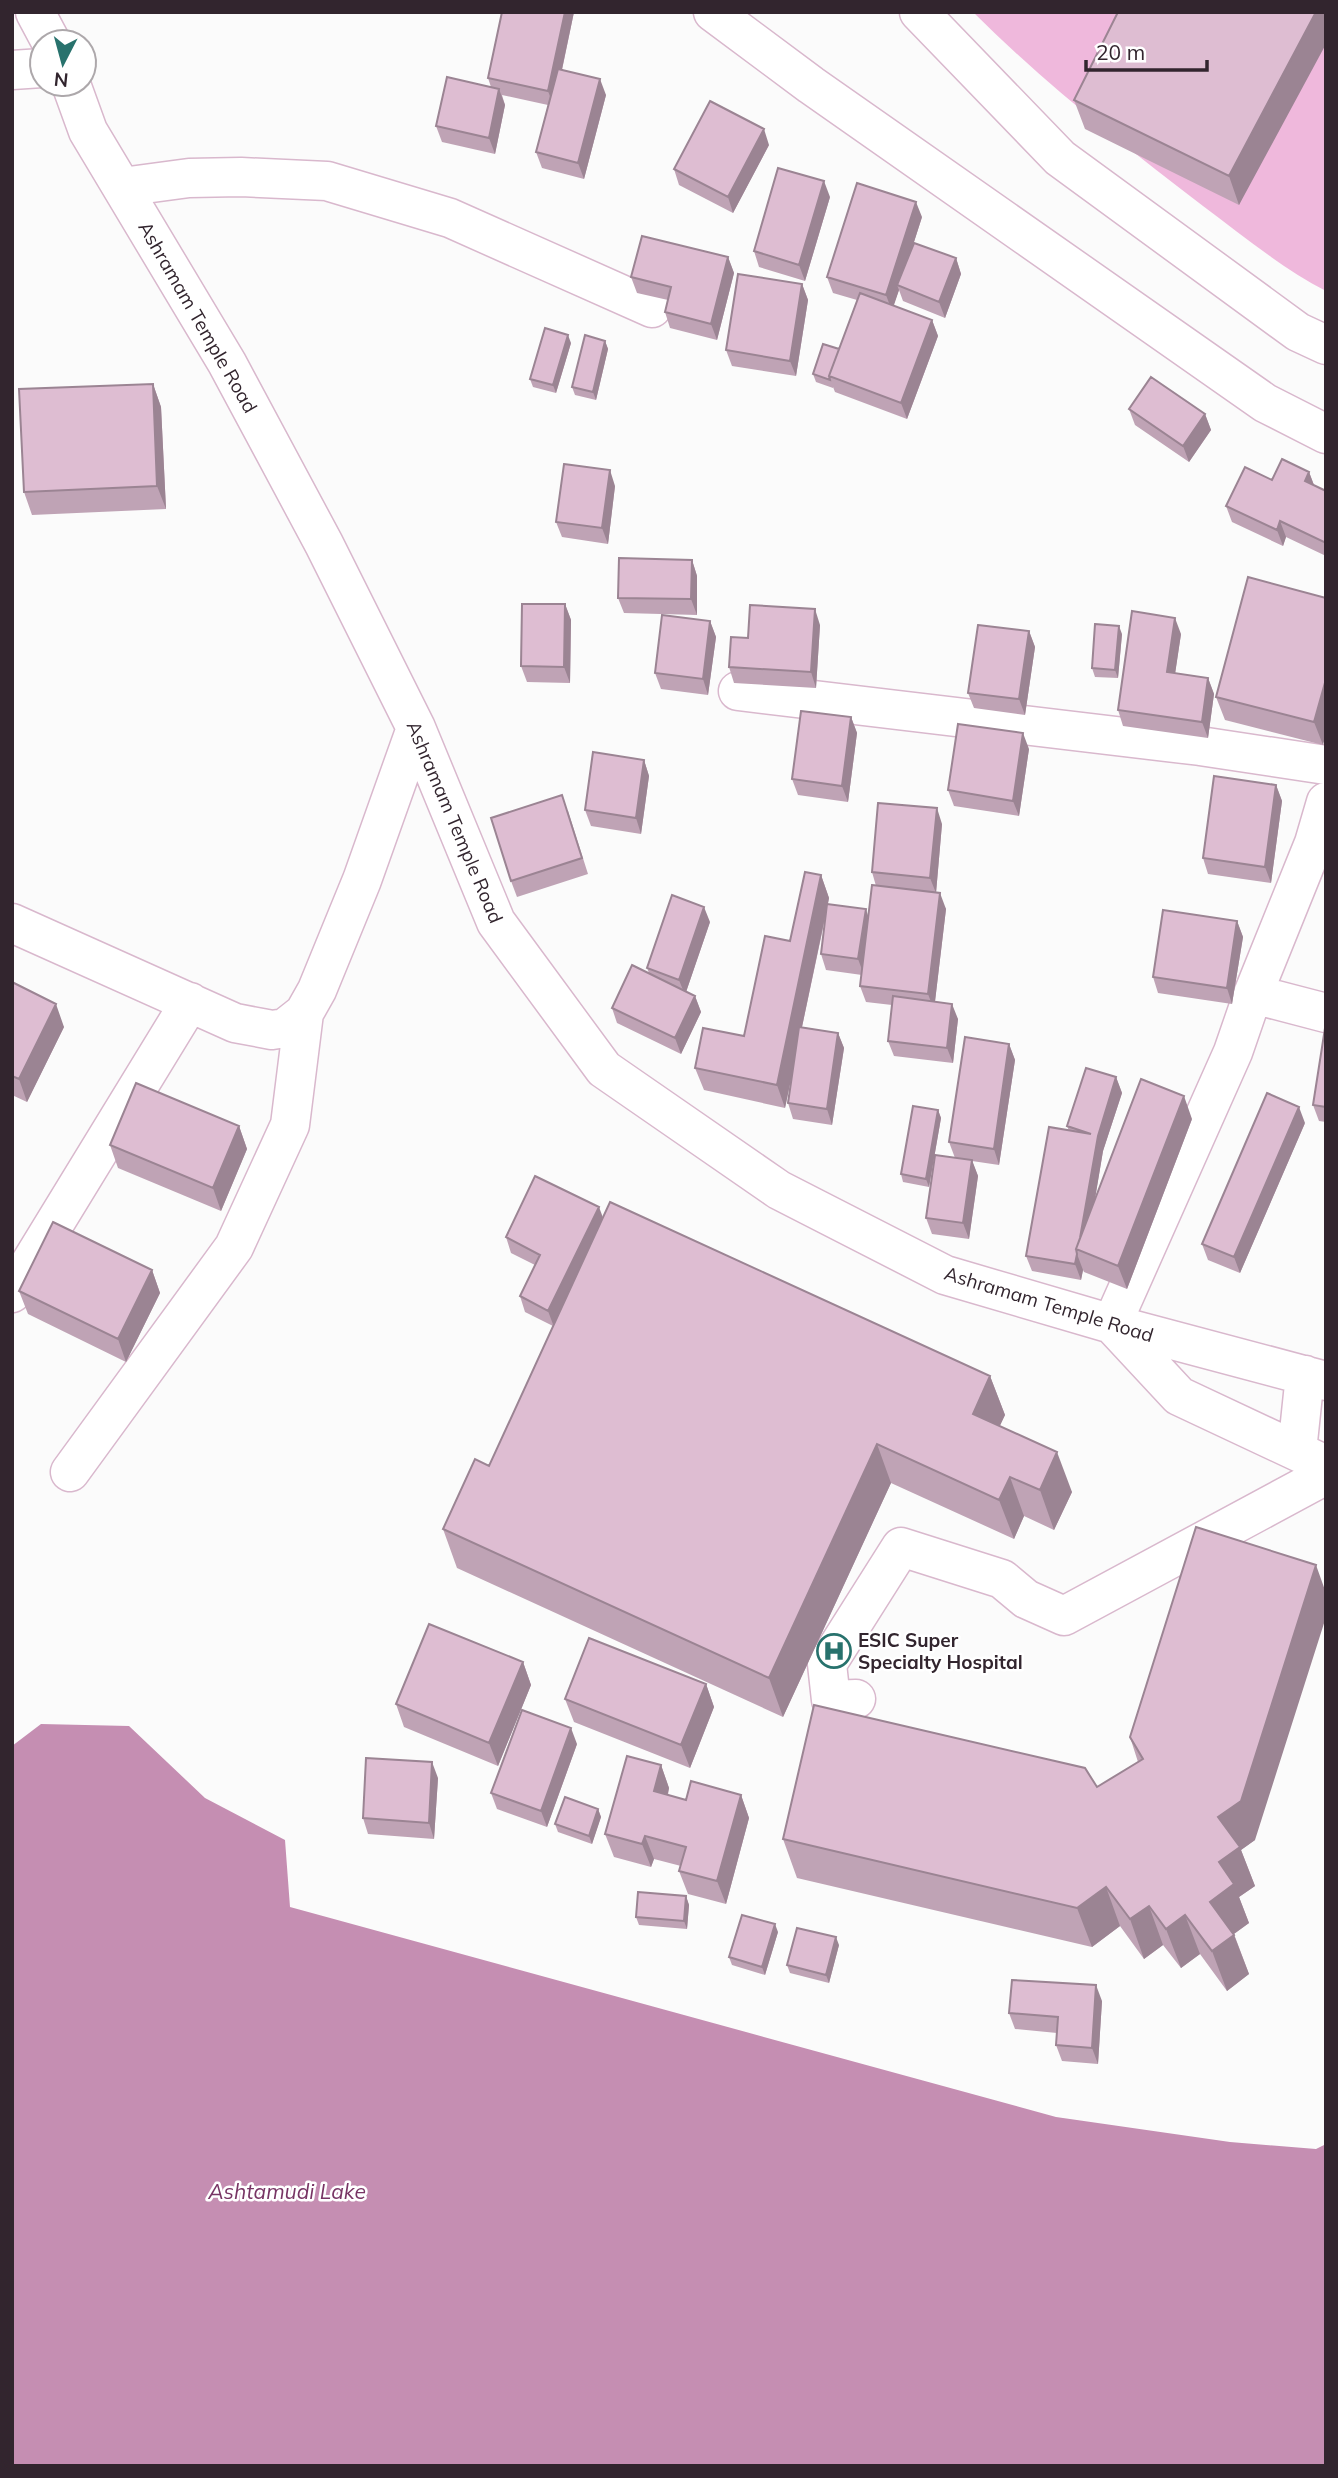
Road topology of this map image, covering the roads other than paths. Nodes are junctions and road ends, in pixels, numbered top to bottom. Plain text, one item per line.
1 (35, 12) edge
2 (713, 12) edge
3 (919, 12) edge
4 (44, 28) edge
5 (76, 98) edge
6 (122, 187) junction
7 (652, 308) dead end
8 (1326, 345) edge
9 (1326, 434) edge
10 (738, 691) dead end
11 (416, 728) junction
12 (1326, 765) edge
13 (1326, 802) edge
14 (12, 923) edge
15 (1253, 994) junction
16 (190, 1002) junction
17 (303, 1013) junction
18 (1326, 1013) edge
19 (12, 1293) edge
20 (1112, 1324) junction
21 (1315, 1378) edge
22 (1316, 1464) edge
23 (70, 1472) dead end
24 (856, 1699) dead end

1 - 4 street
2 - 9 street
3 - 8 street
5 - 6 street, Ashramam Temple Road
6 - 7 street
6 - 11 street, Ashramam Temple Road
10 - 12 street
11 - 17 street
11 - 20 street, Ashramam Temple Road
13 - 15 street
14 - 16 street
15 - 18 street
15 - 20 street
16 - 17 street
16 - 19 street
17 - 23 street
20 - 21 street, Ashramam Temple Road
20 - 22 street
21 - 22 street
22 - 24 street

